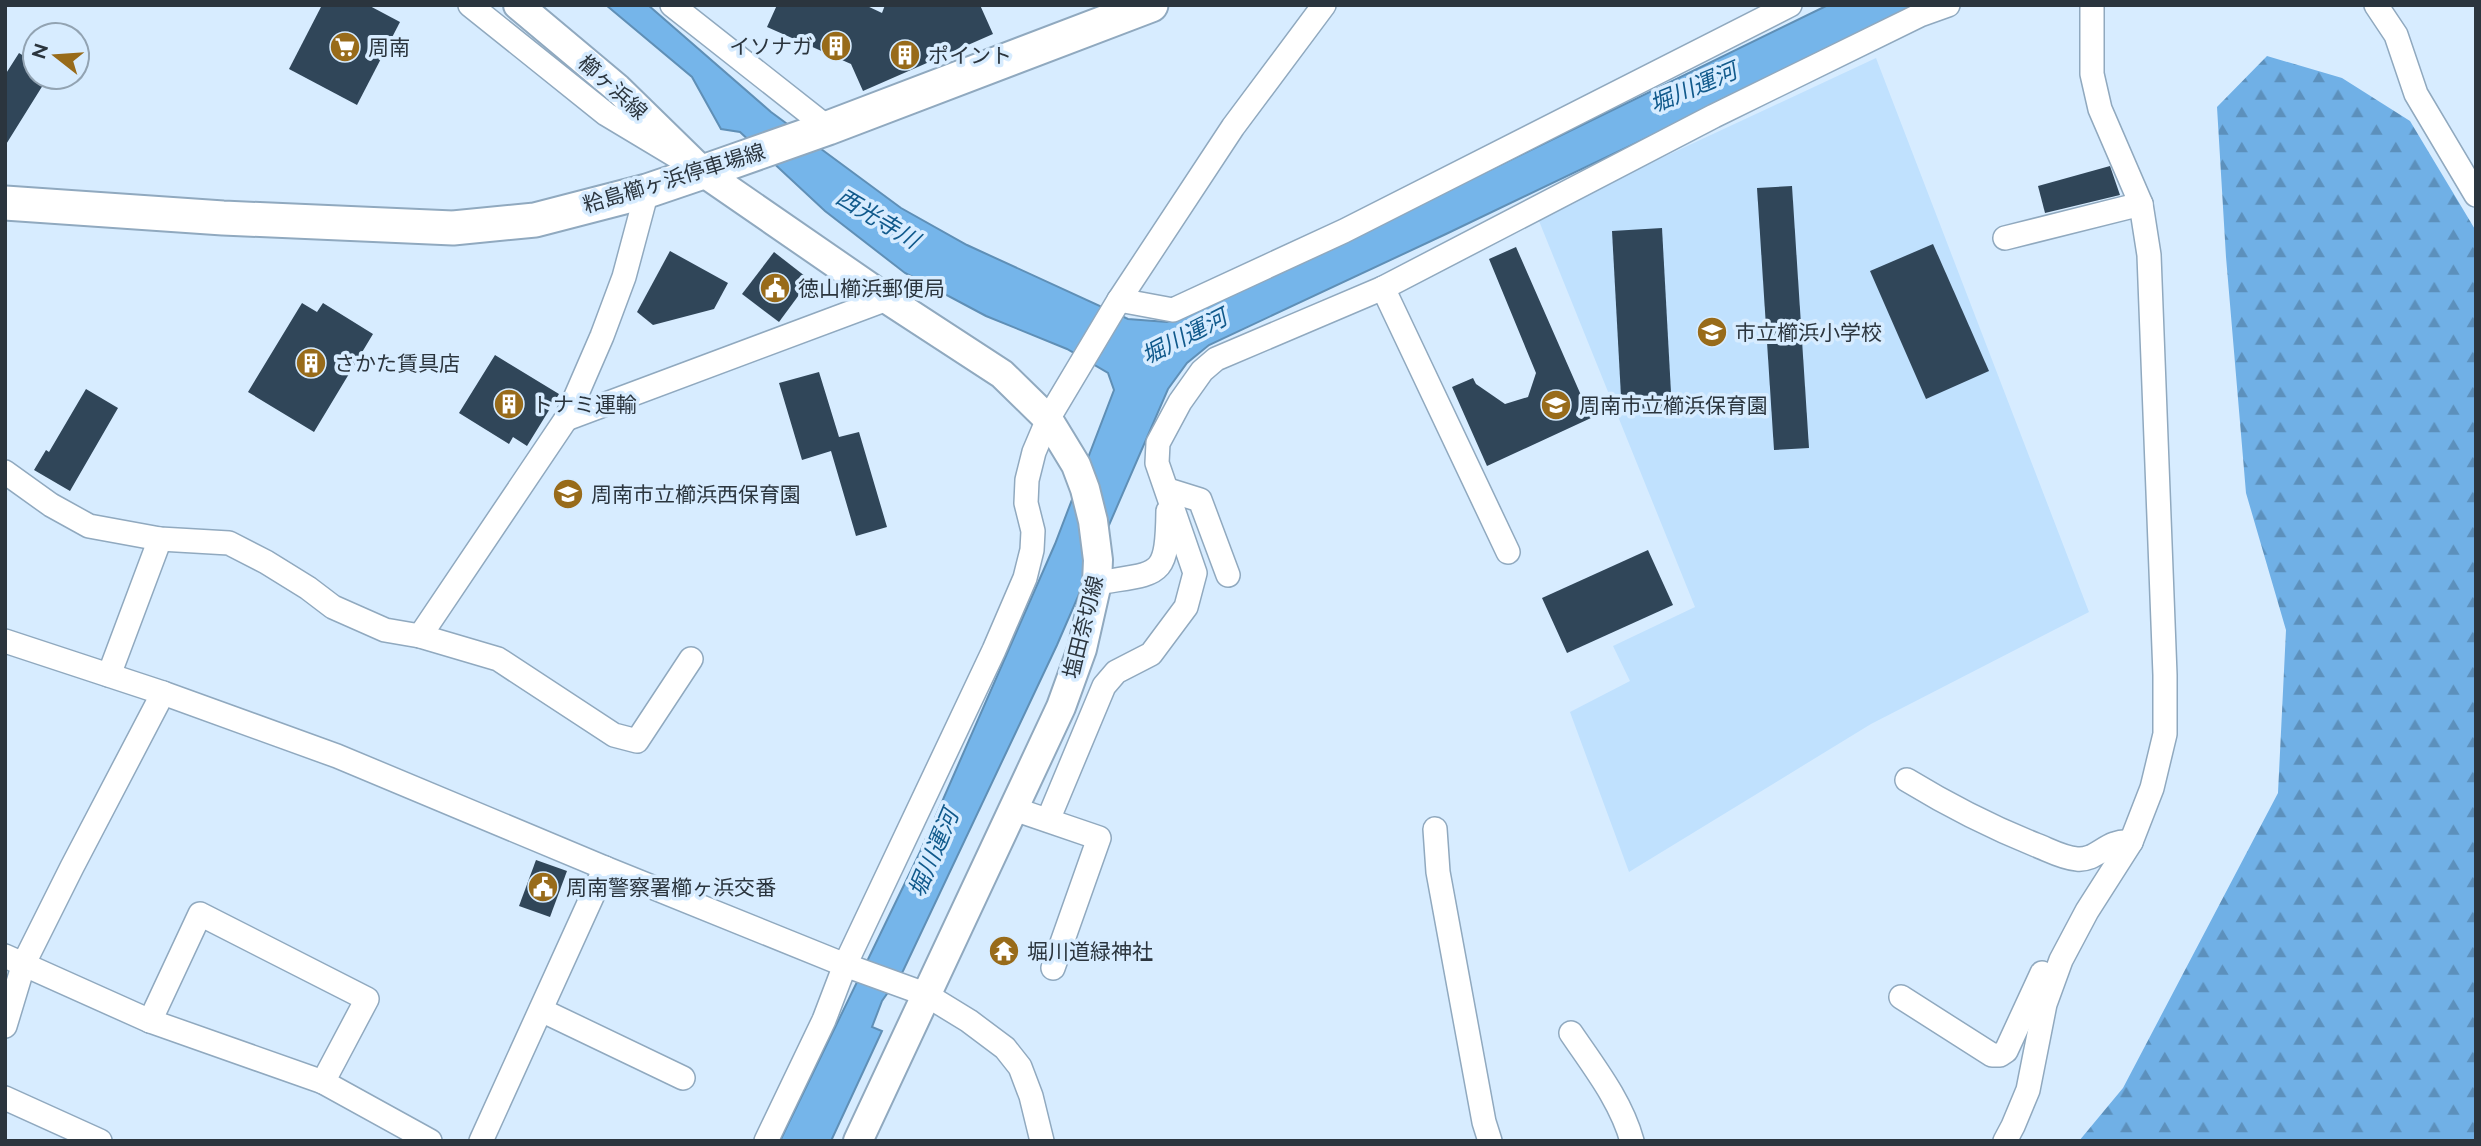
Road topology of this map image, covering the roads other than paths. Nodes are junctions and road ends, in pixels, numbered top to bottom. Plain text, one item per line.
1 (470, 5) edge
2 (518, 5) edge
3 (672, 5) edge
4 (1151, 5) edge
5 (1324, 5) edge
6 (1790, 5) edge
7 (1948, 5) edge
8 (2092, 5) edge
9 (2376, 5) edge
10 (828, 128) junction
11 (703, 172) junction
12 (647, 191) junction
13 (2476, 195) edge
14 (5, 203) edge
15 (2141, 204) junction
16 (2005, 238) dead end
17 (1382, 288) junction
18 (887, 299) junction
19 (1119, 300) junction
20 (566, 419) junction
21 (1048, 419) junction
22 (5, 472) edge
23 (1168, 490) junction
24 (160, 539) junction
25 (1508, 552) dead end
26 (1098, 572) junction
27 (1228, 575) dead end
28 (419, 636) junction
29 (5, 641) edge
30 (691, 659) dead end
31 (110, 675) junction
32 (163, 693) junction
33 (1907, 780) dead end
34 (1014, 809) junction
35 (1048, 820) junction
36 (1435, 829) dead end
37 (2131, 842) junction
38 (605, 868) junction
39 (15, 959) edge
40 (2061, 960) junction
41 (849, 967) junction
42 (1053, 968) dead end
43 (919, 992) junction
44 (1901, 997) dead end
45 (541, 1010) junction
46 (150, 1021) junction
47 (5, 1026) edge
48 (1571, 1033) dead end
49 (683, 1078) dead end
50 (323, 1082) junction
51 (5, 1098) edge
52 (100, 1141) edge
53 (430, 1141) edge
54 (481, 1141) edge
55 (766, 1141) edge
56 (858, 1141) edge
57 (1042, 1141) edge
58 (1490, 1141) edge
59 (1632, 1141) edge
60 (2005, 1141) edge

1 - 11 street
2 - 11 street, 櫛ヶ浜線
3 - 10 street
4 - 10 main road, 粭島櫛ヶ浜停車場線
5 - 19 street
6 - 19 street
7 - 17 street
8 - 15 street
9 - 13 street
10 - 11 main road, 粭島櫛ヶ浜停車場線
11 - 12 main road, 粭島櫛ヶ浜停車場線
11 - 18 street, 塩田奈切線
12 - 14 main road, 粭島櫛ヶ浜停車場線
12 - 20 street
15 - 16 street
15 - 37 street
17 - 23 street
17 - 25 street
18 - 20 street
18 - 21 street, 塩田奈切線
19 - 21 street
20 - 28 street
21 - 26 street, 塩田奈切線
21 - 41 street
22 - 24 street
23 - 26 street
23 - 27 street
23 - 35 street
24 - 28 street
24 - 31 street
26 - 34 street, 塩田奈切線
28 - 30 street
29 - 31 street
31 - 32 street
32 - 38 street
32 - 39 street
33 - 37 street
34 - 35 street
34 - 43 street, 塩田奈切線
35 - 42 street
36 - 58 street
37 - 40 street
38 - 41 street
38 - 45 street
39 - 46 street
39 - 47 street
40 - 44 street
40 - 60 street
41 - 43 street
41 - 55 street
43 - 56 street, 塩田奈切線
43 - 57 street
45 - 49 street
45 - 54 street
46 - 50 street
46 - 50 street
48 - 59 street
50 - 53 street
51 - 52 street

